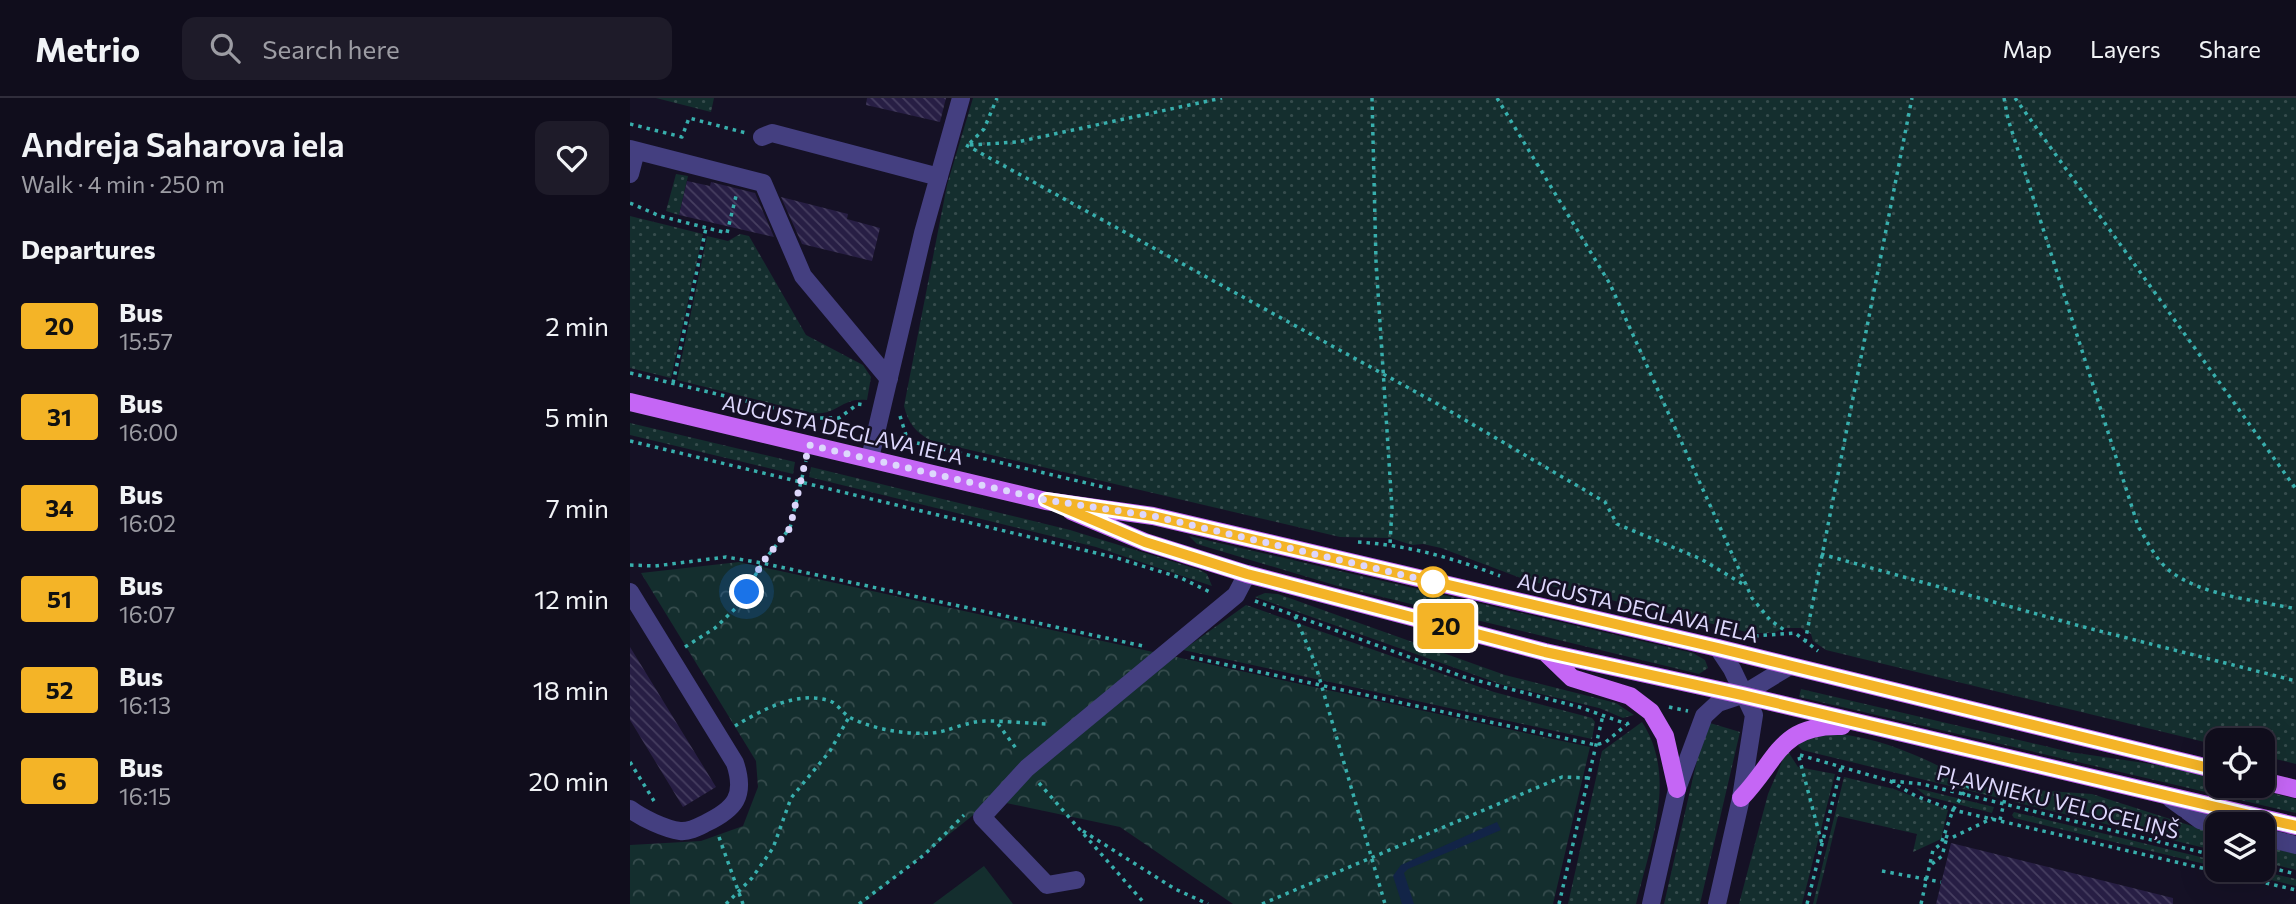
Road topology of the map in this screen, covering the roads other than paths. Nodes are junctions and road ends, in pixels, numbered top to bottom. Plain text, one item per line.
1 (961, 98) edge
2 (762, 137) road end
3 (633, 150) edge
4 (630, 174) edge
5 (939, 177) junction
6 (889, 379) junction
7 (630, 402) edge
8 (870, 458) junction
9 (1046, 500) junction
10 (1247, 574) junction
11 (630, 592) edge
12 (1718, 648) junction
13 (1545, 652) junction
14 (1788, 667) junction
15 (1742, 695) junction
16 (1865, 726) junction
17 (2205, 767) edge
18 (2275, 784) edge
19 (1677, 789) junction
20 (2296, 789) edge
21 (1741, 798) junction
22 (2171, 799) junction
23 (630, 809) edge
24 (2205, 821) edge
25 (2296, 827) edge
26 (2275, 840) edge
27 (2296, 845) edge
28 (1076, 880) dead end
29 (1651, 904) edge
30 (1717, 904) edge

1 - 5 street
2 - 5 street
3 - 4 street
3 - 6 street
5 - 6 street
6 - 8 street
7 - 8 main road, AUGUSTA DEGLAVA IELA
8 - 9 main road, AUGUSTA DEGLAVA IELA
9 - 10 main road, AUGUSTA DEGLAVA IELA
9 - 12 main road, AUGUSTA DEGLAVA IELA
10 - 13 main road, AUGUSTA DEGLAVA IELA
10 - 28 street
11 - 23 street
12 - 14 main road, AUGUSTA DEGLAVA IELA
12 - 15 street
13 - 15 main road, AUGUSTA DEGLAVA IELA
13 - 19 main road
14 - 15 street
14 - 17 main road, AUGUSTA DEGLAVA IELA
15 - 16 main road, AUGUSTA DEGLAVA IELA
15 - 19 street
15 - 21 street
16 - 21 main road
16 - 22 main road, AUGUSTA DEGLAVA IELA
18 - 20 main road
19 - 29 street
21 - 30 street
22 - 24 street
22 - 25 main road, AUGUSTA DEGLAVA IELA
26 - 27 street

